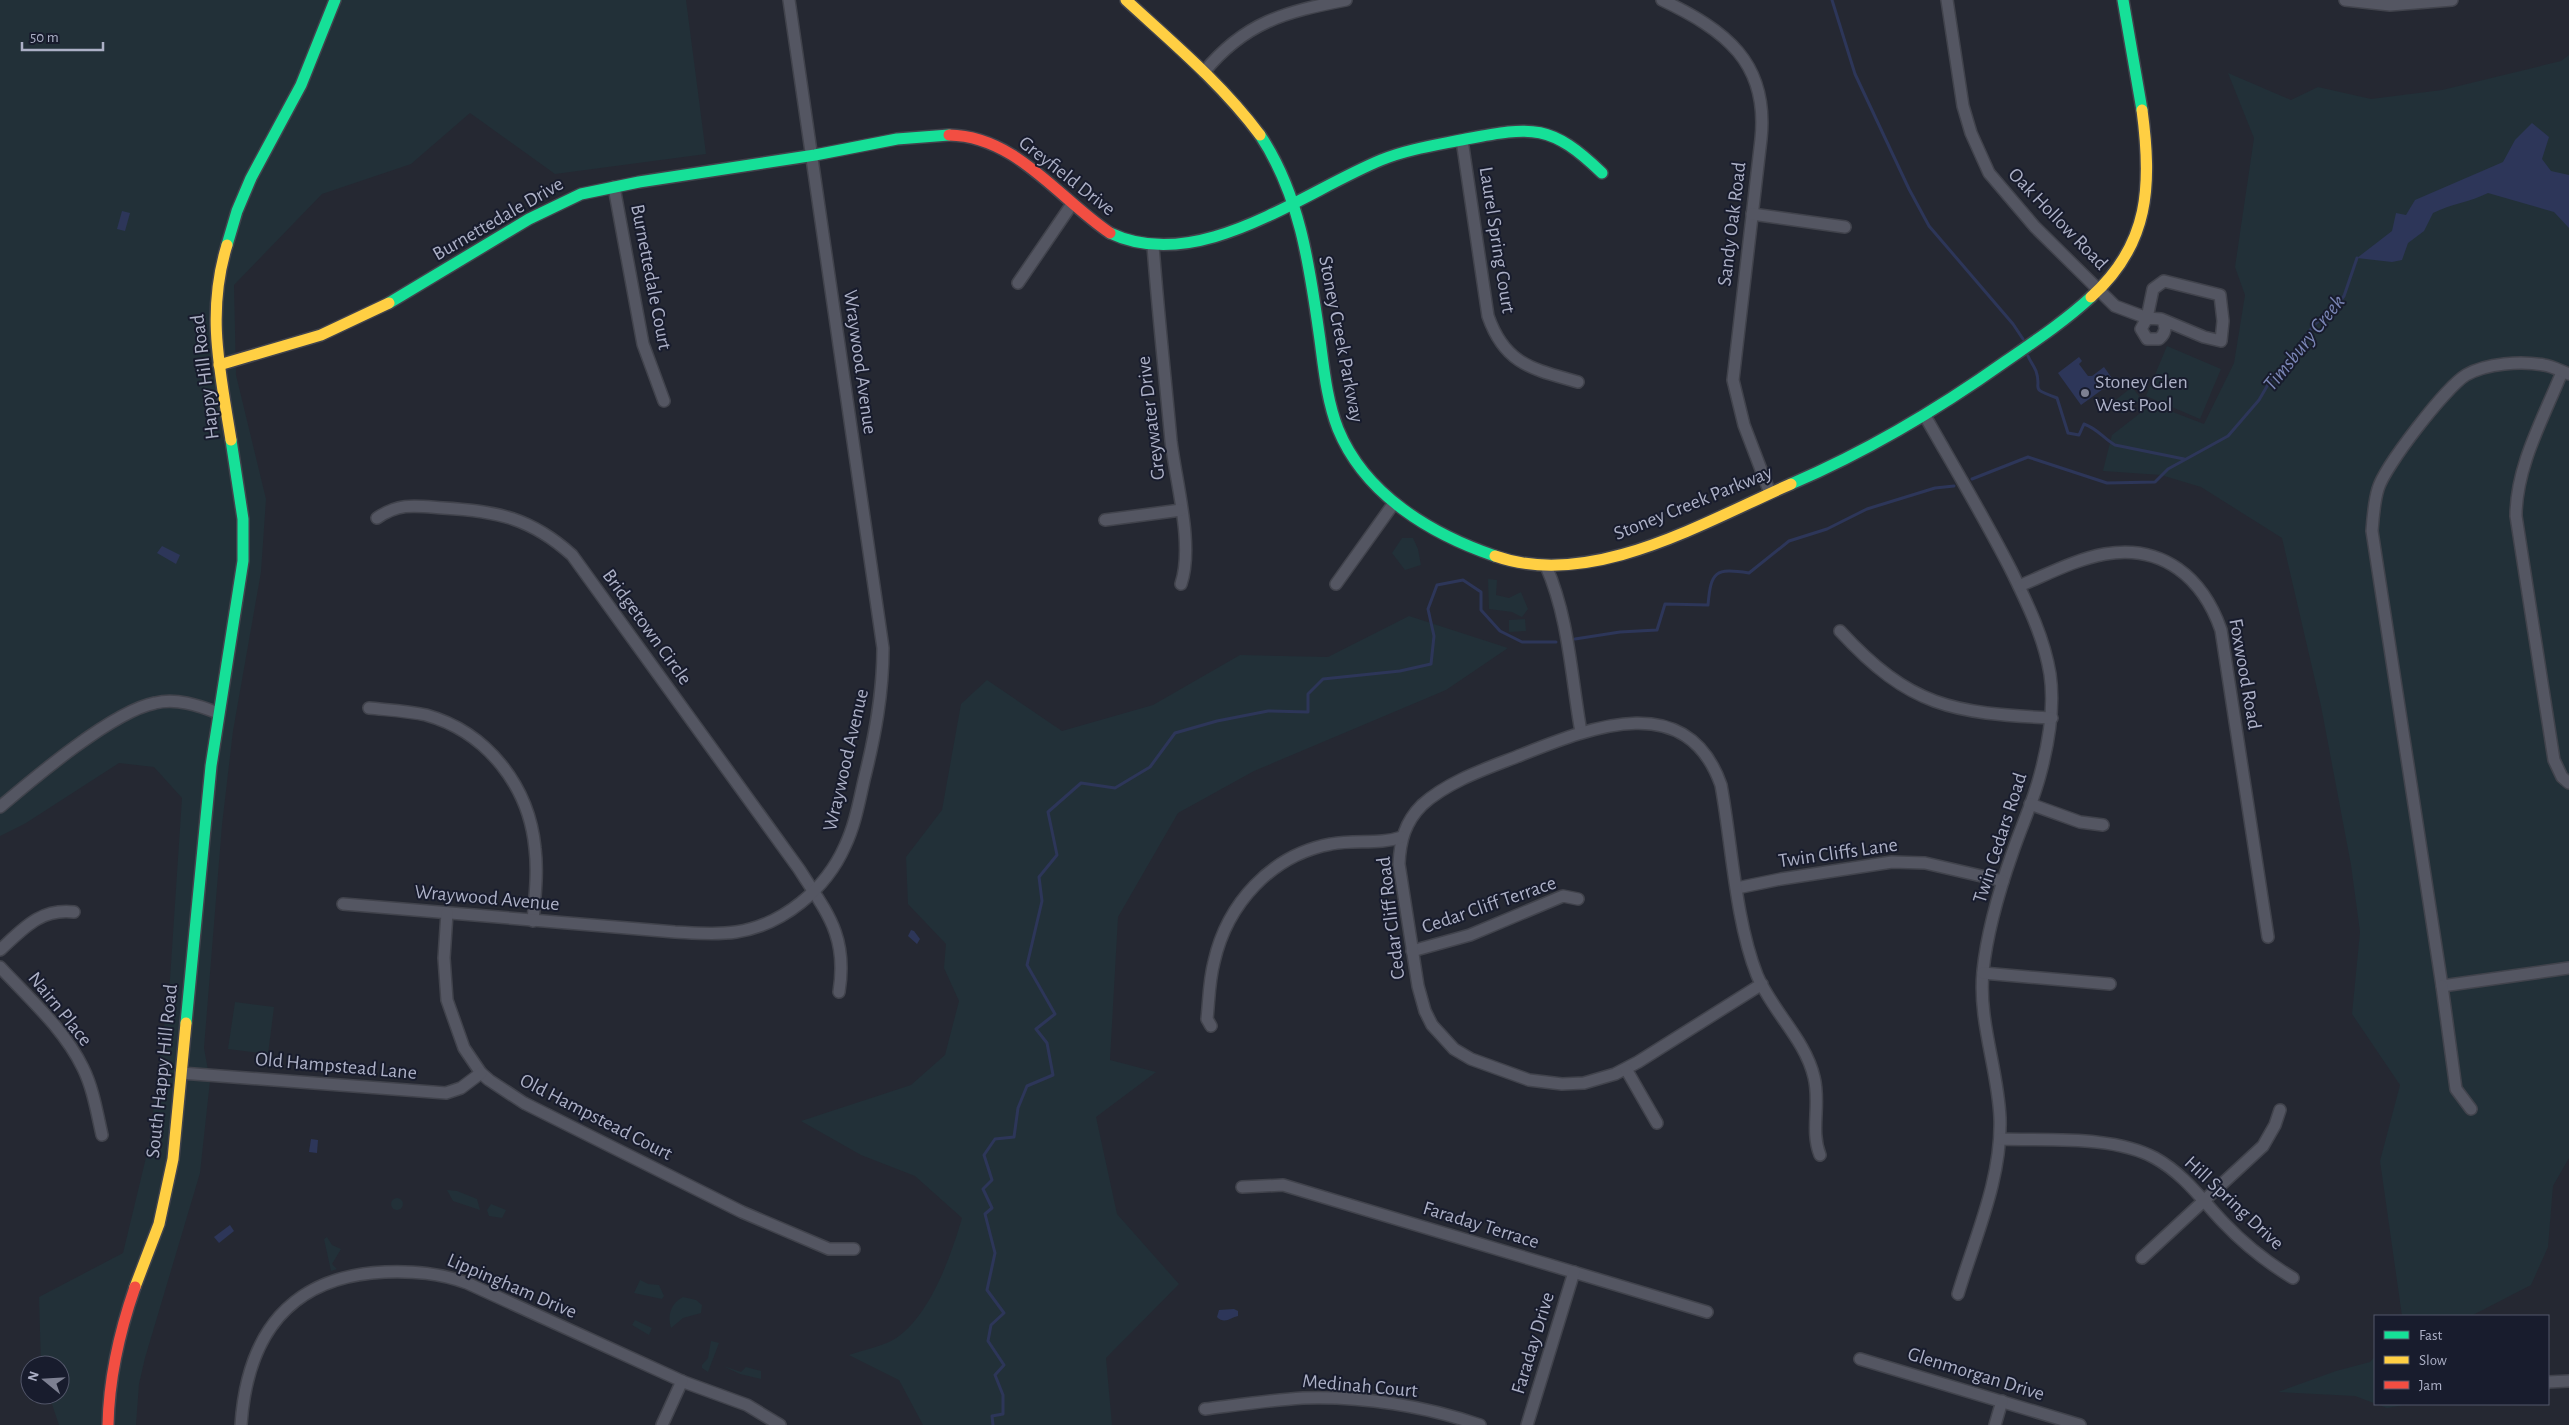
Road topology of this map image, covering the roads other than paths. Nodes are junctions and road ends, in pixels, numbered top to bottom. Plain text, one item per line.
1 (335, 0) edge
2 (789, 0) edge
3 (1126, 0) edge
4 (1346, 0) edge
5 (1662, 0) edge
6 (1947, 0) edge
7 (2123, 0) edge
8 (2345, 0) edge
9 (2452, 0) edge
10 (1676, 3) edge
11 (1204, 72) junction
12 (1462, 140) junction
13 (812, 156) junction
14 (1602, 173) dead end
15 (614, 187) junction
16 (1292, 202) junction
17 (1072, 204) junction
18 (1752, 214) junction
19 (1846, 227) dead end
20 (1153, 246) junction
21 (1018, 283) dead end
22 (2100, 289) junction
23 (2146, 318) junction
24 (2161, 319) junction
25 (219, 365) junction
26 (2565, 373) edge
27 (1578, 382) dead end
28 (664, 401) dead end
29 (1925, 416) junction
30 (1770, 493) junction
31 (1394, 503) junction
32 (1180, 510) junction
33 (378, 518) dead end
34 (1105, 520) dead end
35 (1546, 566) junction
36 (1180, 584) dead end
37 (1336, 584) dead end
38 (2019, 586) junction
39 (1840, 631) dead end
40 (369, 708) dead end
41 (218, 713) junction
42 (2052, 718) junction
43 (1581, 732) junction
44 (2569, 783) edge
45 (2030, 804) junction
46 (0, 807) edge
47 (2103, 826) dead end
48 (1402, 837) junction
49 (2003, 880) junction
50 (1737, 888) junction
51 (813, 892) junction
52 (1578, 899) dead end
53 (343, 904) dead end
54 (74, 912) dead end
55 (447, 913) junction
56 (533, 920) junction
57 (2268, 937) dead end
58 (0, 950) edge
59 (1412, 951) junction
60 (0, 967) edge
61 (2569, 968) edge
62 (1983, 973) junction
63 (1762, 984) junction
64 (2110, 984) dead end
65 (2442, 986) junction
66 (839, 992) dead end
67 (1211, 1026) dead end
68 (1626, 1069) junction
69 (181, 1073) junction
70 (481, 1073) junction
71 (2471, 1109) dead end
72 (2280, 1110) dead end
73 (1657, 1123) dead end
74 (102, 1135) dead end
75 (2000, 1139) junction
76 (1820, 1156) dead end
77 (1242, 1187) dead end
78 (2204, 1201) junction
79 (854, 1249) dead end
80 (2142, 1258) dead end
81 (1574, 1272) junction
82 (2293, 1278) dead end
83 (1958, 1294) dead end
84 (1706, 1312) dead end
85 (1860, 1359) dead end
86 (682, 1381) junction
87 (2549, 1382) edge
88 (2569, 1382) edge
89 (2002, 1401) junction
90 (1205, 1409) dead end
91 (108, 1425) edge
92 (241, 1425) edge
93 (662, 1425) edge
94 (780, 1425) edge
95 (1480, 1425) edge
96 (1527, 1425) edge
97 (1995, 1425) edge
98 (2080, 1425) edge

1 - 25 street, Happy Hill Road
2 - 13 street, Wraywood Avenue
3 - 11 street, Stoney Creek Parkway
4 - 11 street
5 - 10 street, Sandy Oak Road
6 - 22 street, Oak Hollow Road
7 - 22 street, Stoney Creek Parkway
8 - 9 street
10 - 18 street, Sandy Oak Road
11 - 16 street, Stoney Creek Parkway
12 - 14 street, Greyfield Drive
12 - 16 street, Greyfield Drive
12 - 27 street, Laurel Spring Court
13 - 15 street, Burnettedale Drive
13 - 17 street, Greyfield Drive
13 - 51 street, Wraywood Avenue
15 - 25 street, Burnettedale Drive
15 - 28 street, Burnettedale Court
16 - 20 street, Greyfield Drive
16 - 31 street, Stoney Creek Parkway
17 - 20 street, Greyfield Drive
17 - 21 street
18 - 19 street
18 - 30 street, Sandy Oak Road
20 - 32 street, Greywater Drive
22 - 23 street, Oak Hollow Road
22 - 29 street, Stoney Creek Parkway
23 - 24 street
23 - 24 street
23 - 24 street
25 - 41 street, Happy Hill Road
26 - 44 street
26 - 65 street
29 - 30 street, Stoney Creek Parkway
29 - 38 street, Twin Cedars Road
30 - 35 street, Stoney Creek Parkway
31 - 35 street, Stoney Creek Parkway
31 - 37 street
32 - 34 street
32 - 36 street, Greywater Drive
33 - 51 street, Bridgetown Circle
35 - 43 street
38 - 42 street, Twin Cedars Road
38 - 57 street, Foxwood Road
39 - 42 street
40 - 56 street
41 - 46 street
41 - 69 street, South Happy Hill Road
42 - 45 street, Twin Cedars Road
43 - 48 street, Cedar Cliff Road
43 - 50 street, Cedar Cliff Road
45 - 47 street
45 - 49 street, Twin Cedars Road
48 - 59 street, Cedar Cliff Road
48 - 67 street
49 - 50 street, Twin Cliffs Lane
49 - 62 street, Twin Cedars Road
50 - 63 street, Cedar Cliff Road
51 - 56 street, Wraywood Avenue
51 - 66 street, Bridgetown Circle
52 - 59 street, Cedar Cliff Terrace
53 - 55 street, Wraywood Avenue
54 - 58 street
55 - 56 street, Wraywood Avenue
55 - 70 street, Old Hampstead Court
59 - 68 street, Cedar Cliff Road
60 - 74 street, Nairn Place
61 - 65 street
62 - 64 street
62 - 75 street, Twin Cedars Road
63 - 68 street, Cedar Cliff Road
63 - 76 street, Cedar Cliff Road
65 - 71 street
68 - 73 street
69 - 70 street, Old Hampstead Lane
69 - 91 street, South Happy Hill Road
70 - 79 street, Old Hampstead Court
72 - 78 street
75 - 78 street, Hill Spring Drive
75 - 83 street, Twin Cedars Road
77 - 81 street, Faraday Terrace
78 - 80 street
78 - 82 street, Hill Spring Drive
81 - 84 street, Faraday Terrace
81 - 96 street, Faraday Drive
85 - 89 street, Glenmorgan Drive
86 - 92 street, Lippingham Drive
86 - 93 street
86 - 94 street, Lippingham Drive
87 - 88 street
89 - 97 street
89 - 98 street, Glenmorgan Drive
90 - 95 street, Medinah Court

